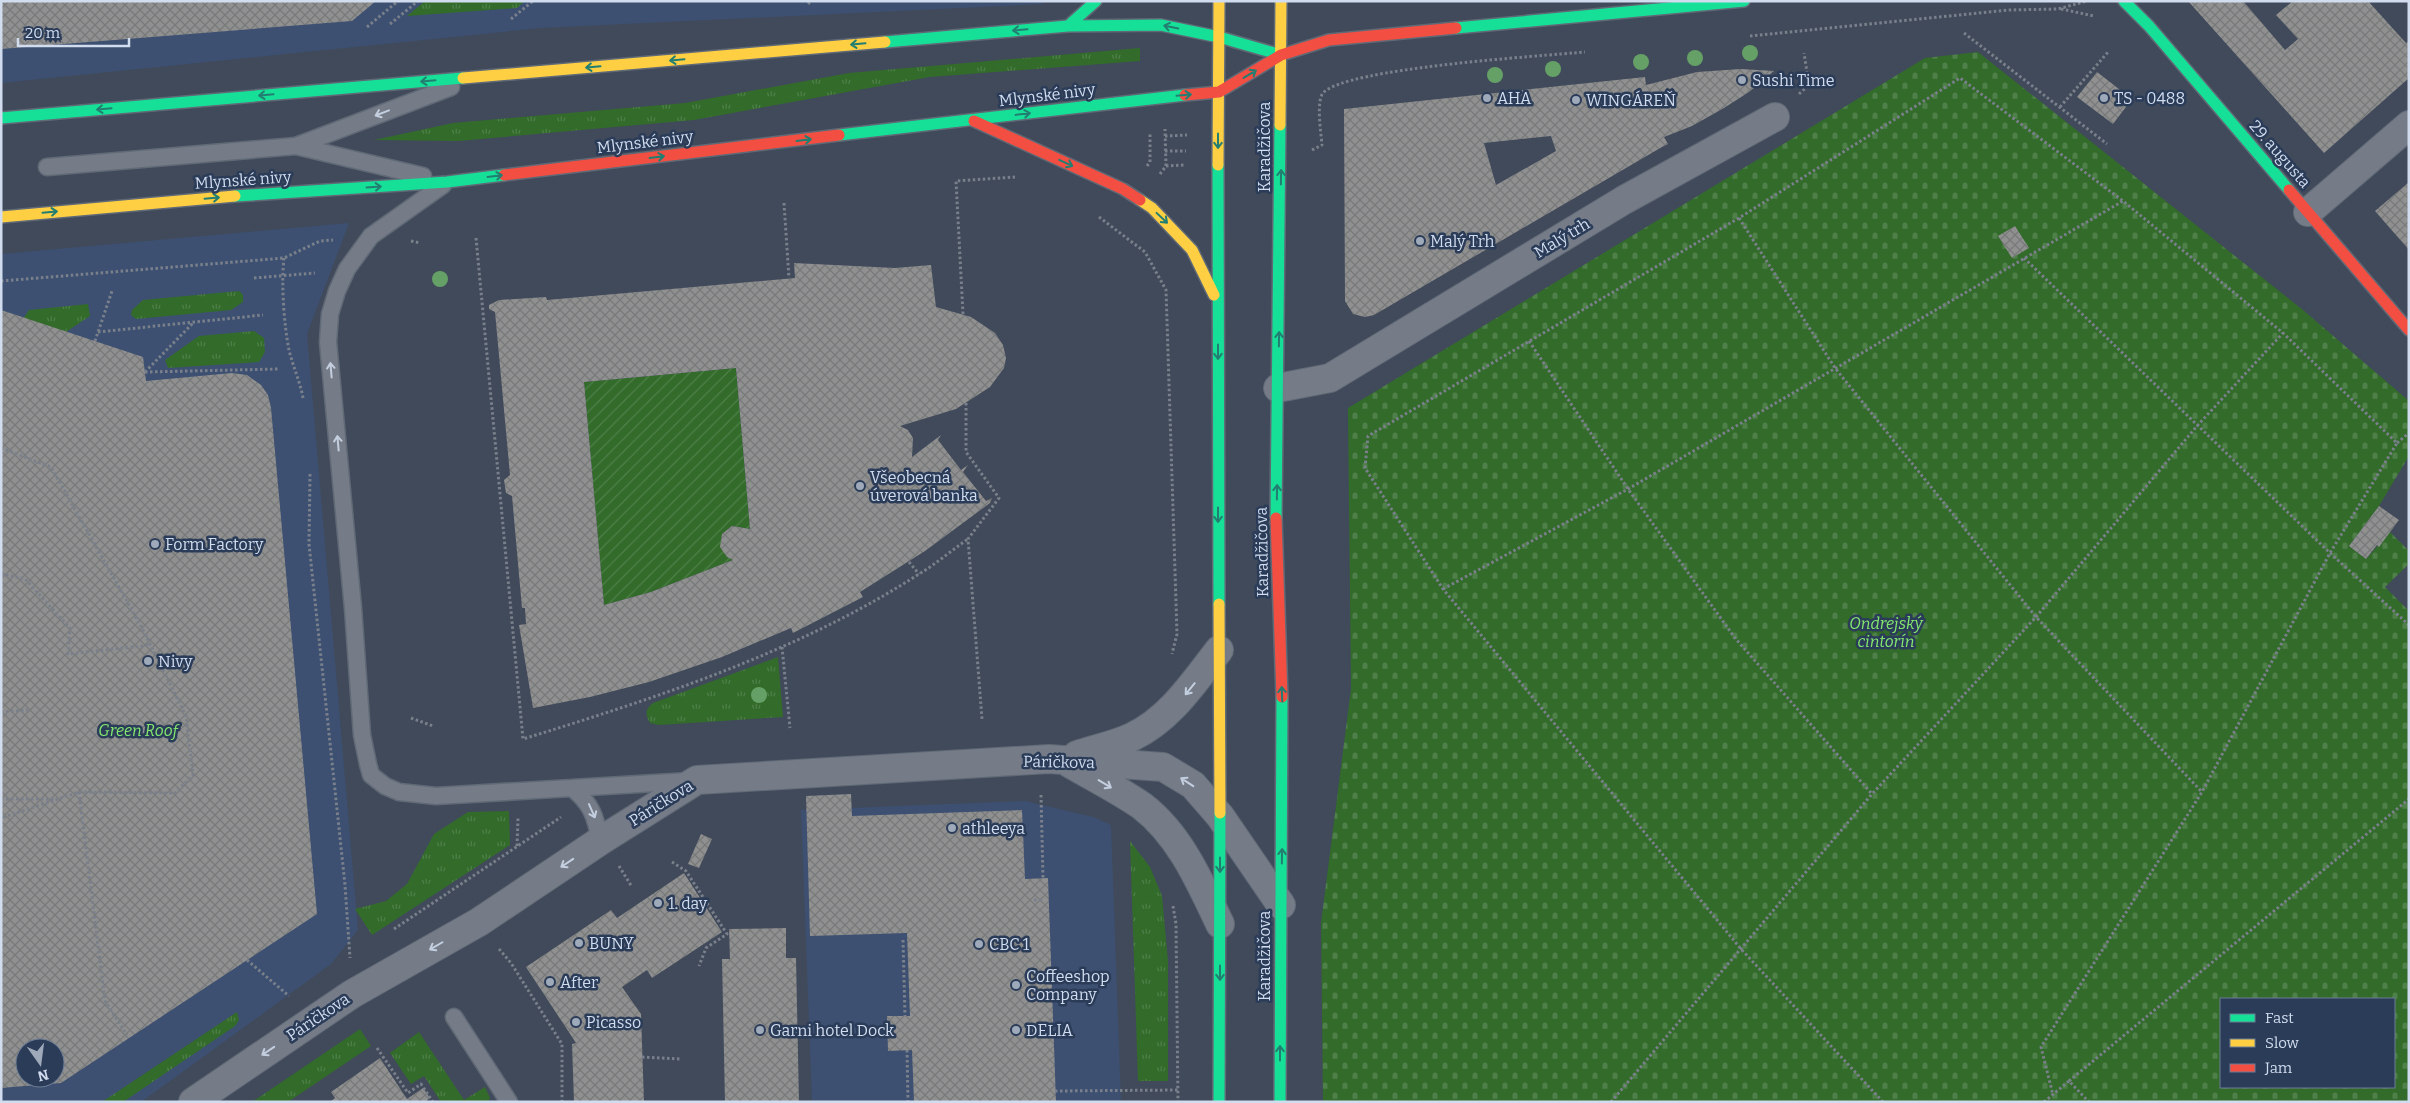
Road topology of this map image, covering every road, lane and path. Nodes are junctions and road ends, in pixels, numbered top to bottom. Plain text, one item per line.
1 (398, 1) edge
2 (418, 1) edge
3 (533, 1) edge
4 (1096, 1) edge
5 (1219, 1) edge
6 (1281, 1) edge
7 (1744, 1) edge
8 (2087, 1) edge
9 (2124, 1) edge
10 (511, 19) dead end
11 (390, 24) dead end
12 (1068, 26) junction
13 (367, 27) dead end
14 (1964, 33) dead end
15 (1219, 37) junction
16 (1741, 37) dead end
17 (1592, 51) dead end
18 (2109, 51) dead end
19 (1804, 53) dead end
20 (1281, 55) junction
21 (476, 77) junction
22 (1219, 92) junction
23 (2060, 107) junction
24 (1775, 117) joint
25 (1, 118) edge
26 (974, 120) junction
27 (2409, 125) edge
28 (1321, 130) junction
29 (1150, 133) dead end
30 (1317, 134) dead end
31 (1189, 135) dead end
32 (2108, 144) dead end
33 (296, 146) junction
34 (1310, 150) dead end
35 (1165, 151) junction
36 (1189, 151) dead end
37 (1190, 164) dead end
38 (1166, 166) junction
39 (47, 167) dead end
40 (1142, 173) dead end
41 (1017, 177) dead end
42 (1156, 181) dead end
43 (447, 182) junction
44 (2123, 201) junction
45 (784, 203) dead end
46 (2308, 212) junction
47 (1094, 213) dead end
48 (1, 217) edge
49 (1739, 218) junction
50 (372, 236) junction
51 (476, 238) dead end
52 (420, 243) dead end
53 (284, 258) junction
54 (2024, 258) junction
55 (789, 278) dead end
56 (1, 281) edge
57 (112, 291) dead end
58 (1217, 304) junction
59 (963, 314) dead end
60 (263, 315) dead end
61 (195, 322) junction
62 (2409, 330) edge
63 (98, 332) junction
64 (2283, 333) junction
65 (96, 341) dead end
66 (1529, 341) junction
67 (1835, 368) junction
68 (278, 369) dead end
69 (1278, 388) junction
70 (303, 401) dead end
71 (966, 403) dead end
72 (2197, 426) junction
73 (2409, 433) edge
74 (2397, 443) junction
75 (1, 448) edge
76 (310, 468) dead end
77 (1628, 490) junction
78 (968, 539) junction
79 (2330, 553) junction
80 (909, 562) dead end
81 (1, 574) edge
82 (919, 574) junction
83 (1443, 588) junction
84 (2036, 617) junction
85 (2409, 625) edge
86 (151, 645) junction
87 (782, 647) junction
88 (1219, 650) junction
89 (1170, 660) dead end
90 (28, 710) dead end
91 (1, 712) edge
92 (411, 718) dead end
93 (982, 719) dead end
94 (433, 726) dead end
95 (790, 728) dead end
96 (1063, 759) junction
97 (697, 780) junction
98 (572, 788) junction
99 (78, 792) junction
100 (2202, 792) junction
101 (1872, 794) junction
102 (1041, 795) dead end
103 (1, 799) edge
104 (58, 799) junction
105 (2409, 799) edge
106 (587, 800) junction
107 (518, 815) dead end
108 (1220, 816) junction
109 (1, 818) edge
110 (517, 846) junction
111 (608, 850) junction
112 (672, 862) dead end
113 (1044, 878) dead end
114 (632, 887) dead end
115 (1034, 900) dead end
116 (1044, 900) dead end
117 (1281, 905) junction
118 (1176, 924) dead end
119 (1220, 924) junction
120 (390, 932) dead end
121 (903, 940) dead end
122 (494, 944) dead end
123 (1741, 949) junction
124 (358, 953) dead end
125 (247, 960) dead end
126 (699, 966) dead end
127 (291, 998) dead end
128 (905, 1016) dead end
129 (454, 1017) dead end
130 (127, 1035) dead end
131 (377, 1048) dead end
132 (907, 1050) dead end
133 (642, 1057) dead end
134 (681, 1059) dead end
135 (2068, 1081) junction
136 (1178, 1090) junction
137 (1056, 1091) dead end
138 (2053, 1095) junction
139 (193, 1102) edge
140 (433, 1102) edge
141 (509, 1102) edge
142 (562, 1102) edge
143 (908, 1102) edge
144 (1178, 1102) edge
145 (1219, 1102) edge
146 (1280, 1102) edge
147 (1611, 1102) edge
148 (1883, 1102) edge
149 (2044, 1102) edge
150 (2088, 1102) edge

1 - 13 path
2 - 11 path
3 - 10 path
4 - 12 main road
5 - 15 main road
6 - 20 main road, Karadžičova
7 - 20 main road, Mlynské nivy
8 - 16 path
9 - 46 main road, 29. augusta
15 -> 12 main road
12 -> 21 main road
14 - 23 path
15 - 20 main road
15 - 22 main road
17 - 28 path
18 - 23 path
19 - 24 path
22 -> 20 main road, Mlynské nivy
69 -> 20 main road, Karadžičova
21 -> 25 main road
21 -> 33 lane
26 -> 22 main road, Mlynské nivy
22 -> 58 main road
23 - 32 path
24 - 69 street, Malý trh
43 -> 26 main road, Mlynské nivy
26 -> 58 main road
27 - 46 street
28 - 30 path
28 - 34 path
29 - 40 path
31 - 35 path
33 - 39 lane
33 - 43 lane
35 - 36 path
35 - 38 path
37 - 38 path
38 - 42 path
41 - 59 path
48 -> 43 main road, Mlynské nivy
43 - 50 lane
44 - 49 path
44 - 54 path
44 - 64 path
45 - 55 path
46 - 62 main road, 29. augusta
47 - 89 path
49 - 66 path
49 - 67 path
50 - 52 path
50 - 53 path
98 -> 50 lane
51 - 87 path
53 - 56 path
53 - 70 path
54 - 67 path
54 - 72 path
57 - 63 path
58 -> 88 main road
60 - 61 path
61 - 63 path
61 - 68 path
63 - 65 path
64 - 72 path
64 - 74 path
66 - 77 path
66 - 83 path
67 - 77 path
67 - 84 path
117 -> 69 main road, Karadžičova
71 - 78 path
72 - 79 path
72 - 84 path
73 - 74 path
74 - 79 path
75 - 86 path
76 - 124 path
77 - 83 path
77 - 101 path
78 - 82 path
78 - 93 path
79 - 85 path
79 - 100 path
80 - 82 path
81 - 86 path
82 - 87 path
83 - 123 path
84 - 100 path
84 - 101 path
86 - 99 path
87 - 95 path
88 -> 96 street
88 - 108 main road
90 - 91 path
92 - 94 path
96 - 97 street, Páričkova
108 -> 96 street, Páričkova
96 -> 119 street
97 - 98 lane
97 - 111 street, Páričkova
98 - 106 lane
99 - 104 path
99 - 130 path
100 - 138 path
101 - 123 path
102 - 113 path
103 - 104 path
104 - 109 path
105 - 135 path
106 - 110 path
106 -> 111 lane
107 - 110 path
108 - 117 street, Páričkova
108 -> 119 main road
110 - 120 path
111 - 114 path
111 -> 139 street, Páričkova
112 - 126 path
115 - 116 path
146 -> 117 main road, Karadžičova
118 - 136 path
119 -> 145 main road
121 - 128 path
122 - 142 path
123 - 147 path
123 - 148 path
125 - 127 path
129 - 141 lane
131 - 140 path
132 - 143 path
133 - 134 path
135 - 138 path
135 - 150 path
136 - 137 path
136 - 144 path
138 - 149 path

